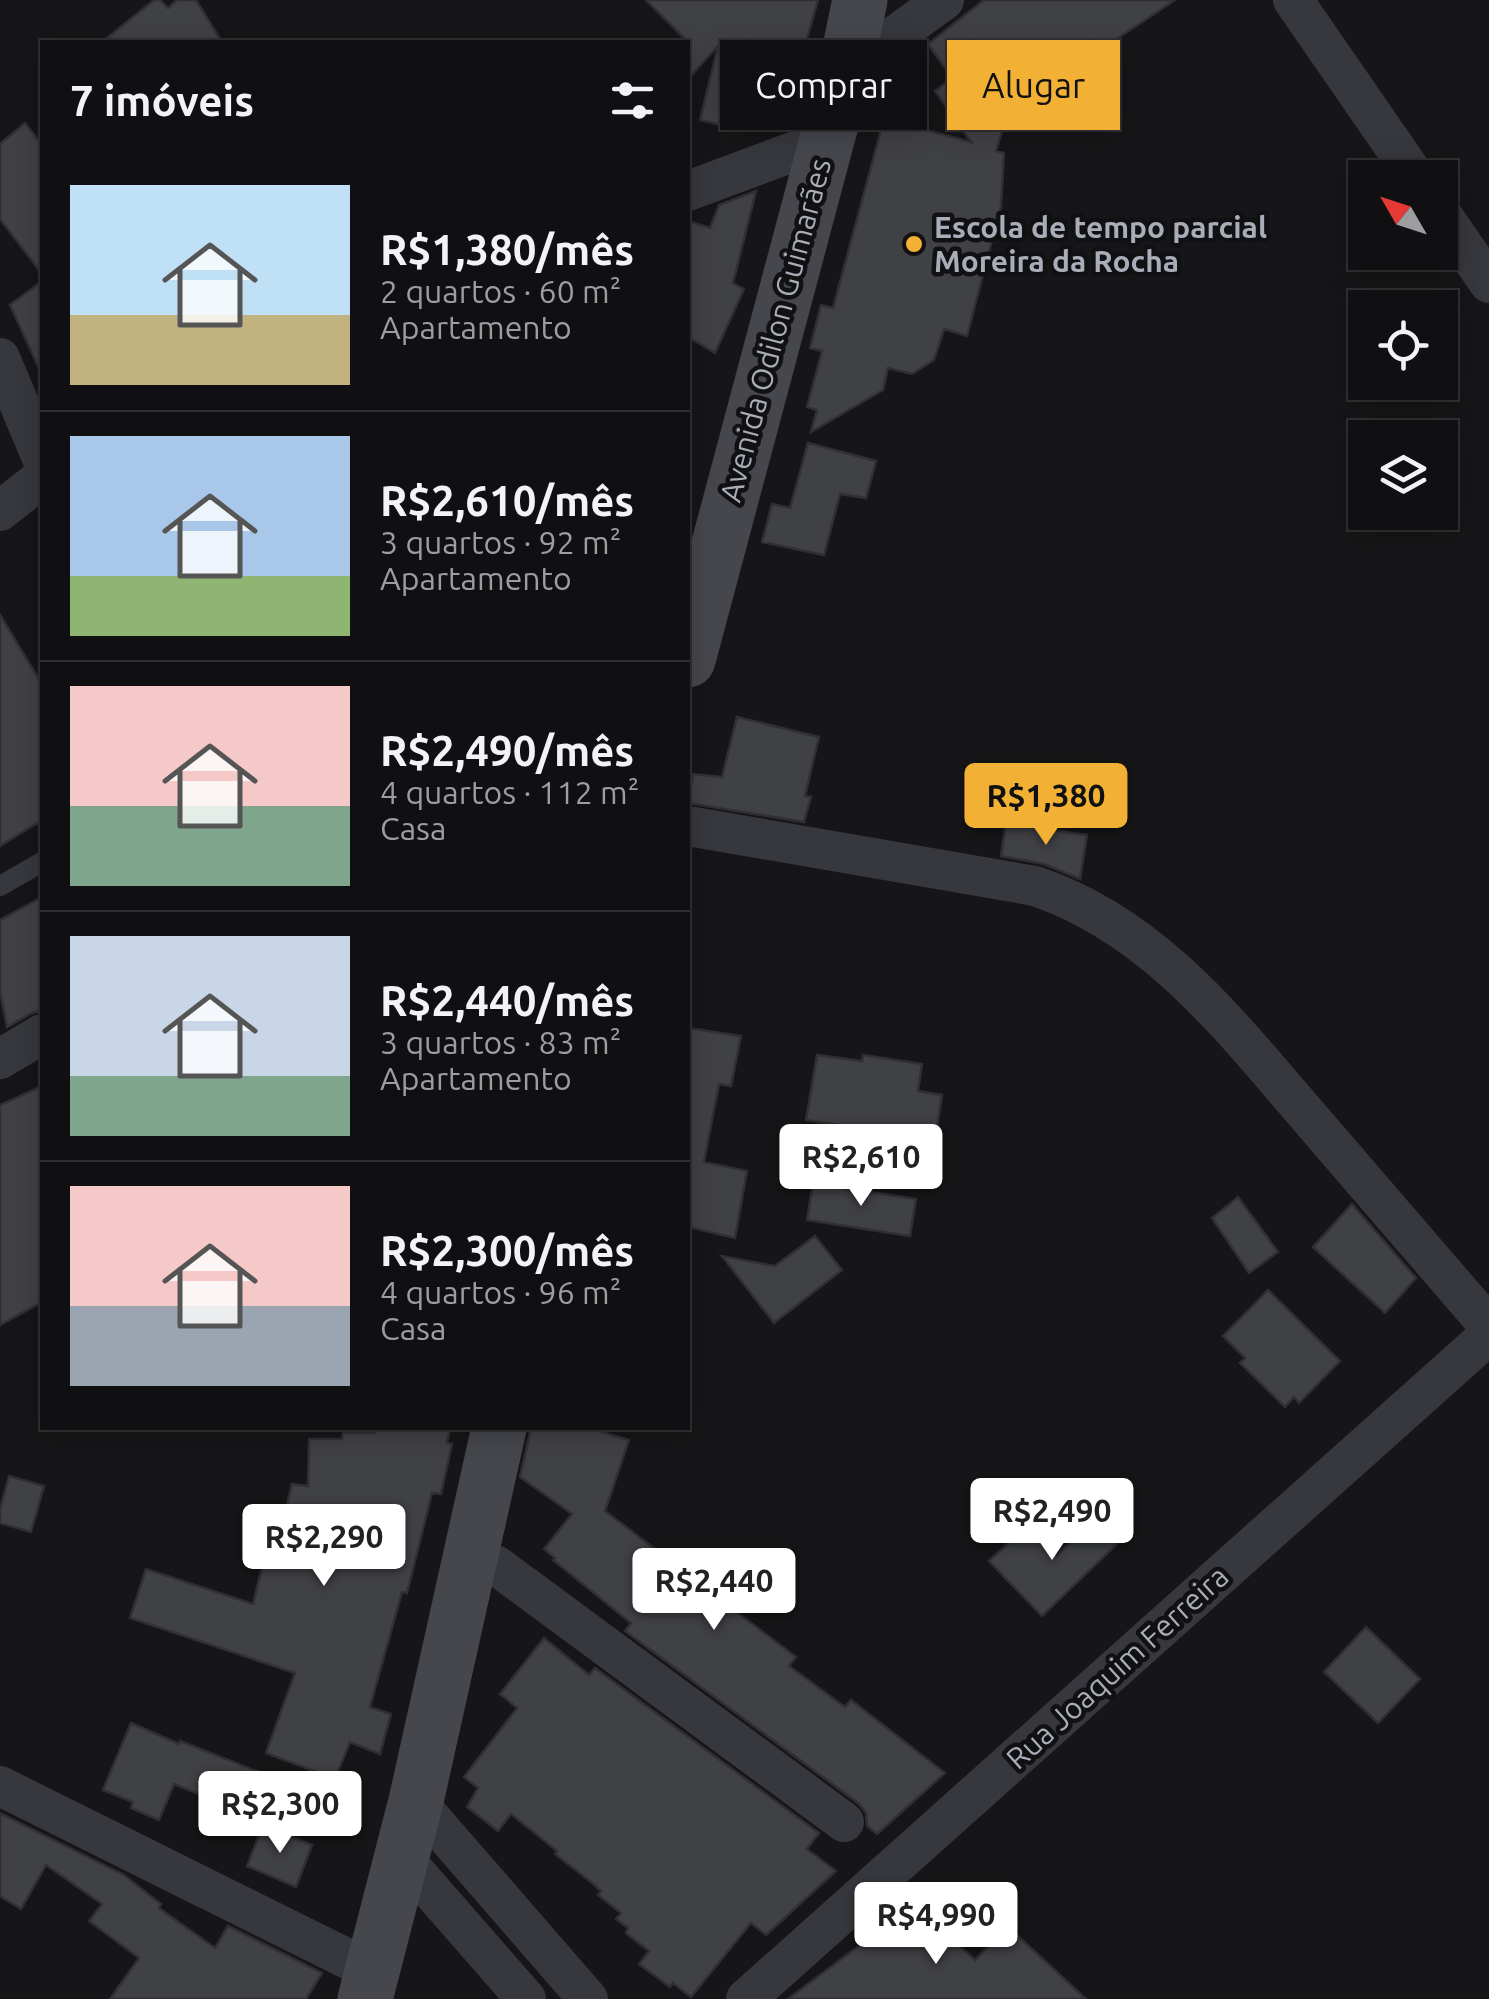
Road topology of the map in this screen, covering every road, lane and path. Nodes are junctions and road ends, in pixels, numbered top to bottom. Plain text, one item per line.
1 (860, 0) edge
2 (944, 0) edge
3 (1294, 0) edge
4 (852, 40) edge
5 (889, 40) edge
6 (828, 130) edge
7 (825, 140) junction
8 (1404, 160) edge
9 (690, 190) edge
10 (1458, 238) edge
11 (1489, 283) edge
12 (0, 358) edge
13 (40, 453) edge
14 (40, 480) edge
15 (0, 511) edge
16 (690, 652) edge
17 (690, 826) edge
18 (40, 863) edge
19 (0, 886) edge
20 (40, 1035) edge
21 (0, 1059) edge
22 (1489, 1326) edge
23 (1489, 1336) edge
24 (499, 1430) edge
25 (471, 1554) junction
26 (0, 1786) edge
27 (416, 1801) junction
28 (844, 1822) dead end
29 (402, 1857) junction
30 (369, 1985) edge
31 (526, 1999) edge
32 (588, 1999) edge
33 (746, 1999) edge

1 - 4 street, Avenida Odilon Guimarães
2 - 5 street
3 - 8 street
6 - 7 street, Avenida Odilon Guimarães
7 - 9 street
7 - 16 street, Avenida Odilon Guimarães
10 - 11 street
12 - 13 street
14 - 15 street
17 - 22 street
18 - 19 lane
20 - 21 street
23 - 33 street, Rua Joaquim Ferreira
24 - 25 street
25 - 27 street
25 - 28 street
26 - 30 street
27 - 29 street
27 - 32 street
29 - 30 street
29 - 31 street

